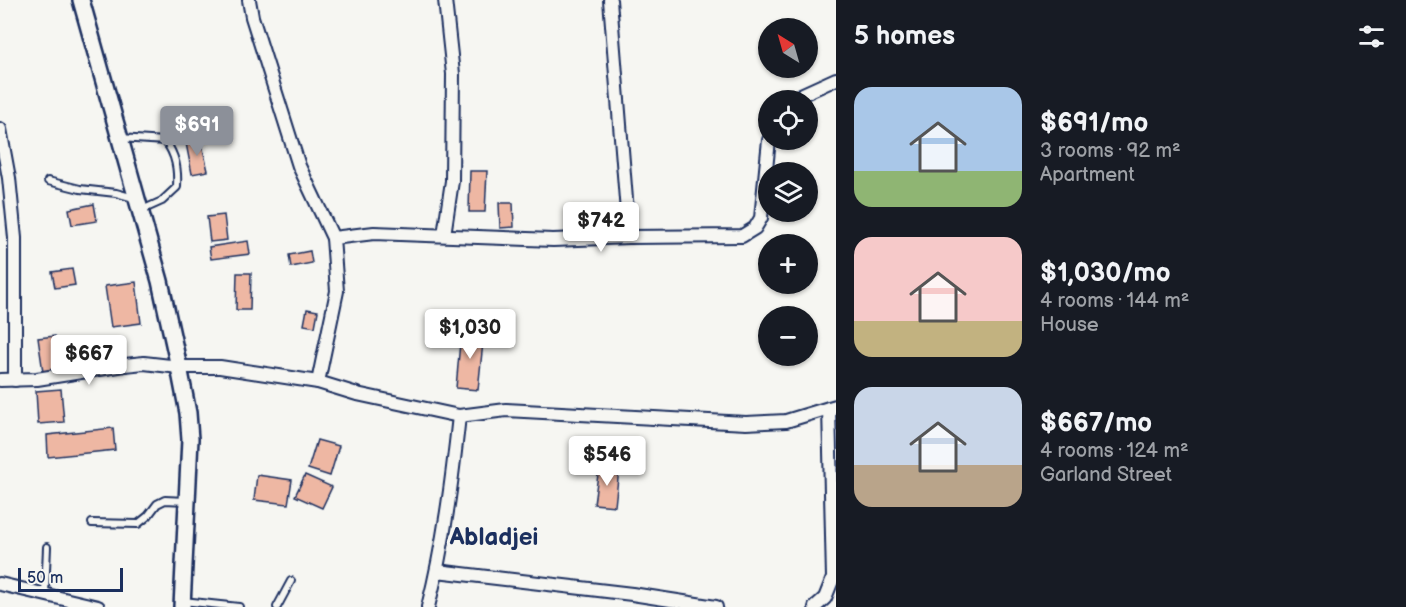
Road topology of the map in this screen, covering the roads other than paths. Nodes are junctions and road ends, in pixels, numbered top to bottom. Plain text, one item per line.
1 (81, 0) edge
2 (249, 0) edge
3 (445, 0) edge
4 (610, 0) edge
5 (836, 79) edge
6 (812, 90) edge
7 (0, 129) edge
8 (120, 138) junction
9 (768, 150) edge
10 (48, 181) dead end
11 (139, 205) junction
12 (444, 235) junction
13 (629, 237) junction
14 (333, 238) junction
15 (179, 367) junction
16 (0, 380) edge
17 (15, 380) junction
18 (318, 382) junction
19 (833, 407) edge
20 (459, 416) junction
21 (187, 501) junction
22 (93, 524) dead end
23 (47, 547) dead end
24 (437, 571) junction
25 (291, 581) dead end
26 (0, 584) edge
27 (45, 594) junction
28 (65, 604) edge
29 (182, 604) edge
30 (98, 607) edge
31 (239, 607) edge
32 (277, 607) edge
33 (428, 607) edge
34 (716, 607) edge
35 (815, 607) edge

1 - 8 street
2 - 14 street
3 - 12 street
4 - 13 street
5 - 6 street
7 - 17 street
8 - 11 street
8 - 11 lane
9 - 13 street
10 - 11 lane
11 - 15 street
12 - 13 street
12 - 14 street
14 - 18 street
15 - 17 street
15 - 18 street
15 - 21 street
16 - 17 street
18 - 20 street
19 - 20 street
19 - 35 street
20 - 24 street
21 - 22 lane
21 - 29 street
23 - 27 lane
24 - 33 street
24 - 34 street
25 - 32 lane
26 - 27 street
27 - 28 street
28 - 30 street
29 - 31 lane

